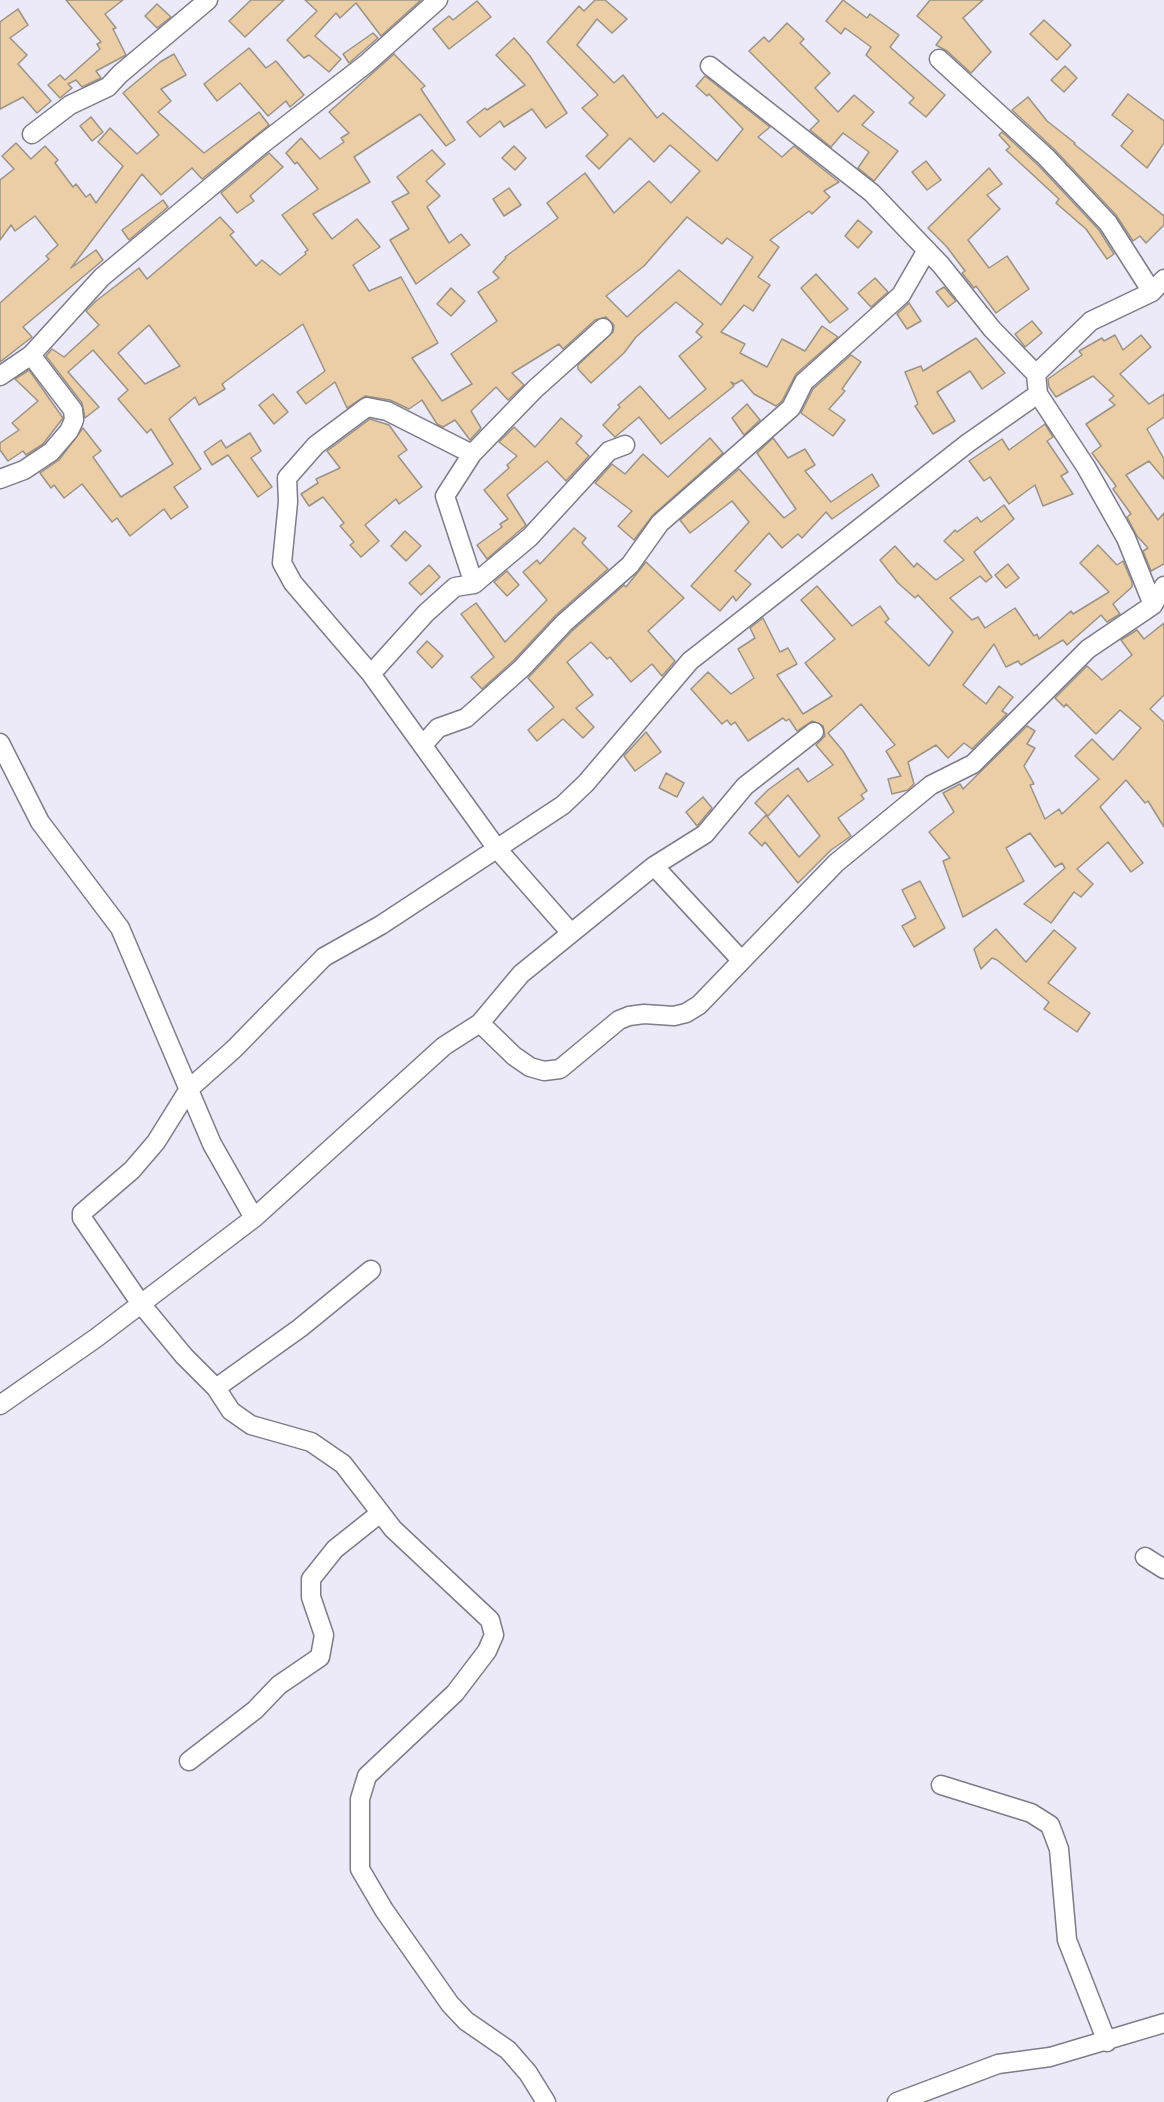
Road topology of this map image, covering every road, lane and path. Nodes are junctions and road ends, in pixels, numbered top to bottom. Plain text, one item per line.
1 (208, 0) edge
2 (438, 0) edge
3 (939, 59) dead end
4 (710, 66) dead end
5 (32, 135) dead end
6 (927, 250) junction
7 (1158, 286) edge
8 (603, 328) dead end
9 (31, 355) junction
10 (1036, 374) junction
11 (0, 376) edge
12 (1038, 394) junction
13 (625, 445) dead end
14 (472, 454) junction
15 (0, 479) edge
16 (474, 584) junction
17 (1164, 586) edge
18 (1153, 605) junction
19 (371, 674) junction
20 (814, 732) dead end
21 (0, 743) edge
22 (423, 745) junction
23 (498, 850) junction
24 (654, 866) junction
25 (570, 933) junction
26 (741, 960) junction
27 (480, 1023) junction
28 (189, 1089) junction
29 (254, 1218) junction
30 (371, 1270) dead end
31 (141, 1304) junction
32 (216, 1388) junction
33 (0, 1405) edge
34 (379, 1514) junction
35 (1145, 1557) dead end
36 (1164, 1569) edge
37 (189, 1761) dead end
38 (940, 1785) dead end
39 (1164, 2023) edge
40 (1107, 2042) junction
41 (546, 2102) edge
42 (897, 2102) edge

1 - 5 street
2 - 9 street
3 - 7 street
4 - 6 street
6 - 10 street
6 - 22 street
7 - 10 street
8 - 14 street
9 - 11 street
9 - 15 street
10 - 12 street
12 - 18 street
12 - 23 street
13 - 16 street
14 - 16 street
14 - 19 street
16 - 19 street
17 - 18 street
18 - 26 street
19 - 22 street
20 - 24 street
21 - 28 street
22 - 23 street
23 - 25 street
23 - 28 street
24 - 25 street
24 - 26 street
25 - 27 street
26 - 27 street
27 - 29 street
28 - 29 street
28 - 31 street
29 - 31 street
30 - 32 street
31 - 32 street
31 - 33 street
32 - 34 street
34 - 37 street
34 - 41 street
35 - 36 street
38 - 40 street
39 - 40 street
40 - 42 street

